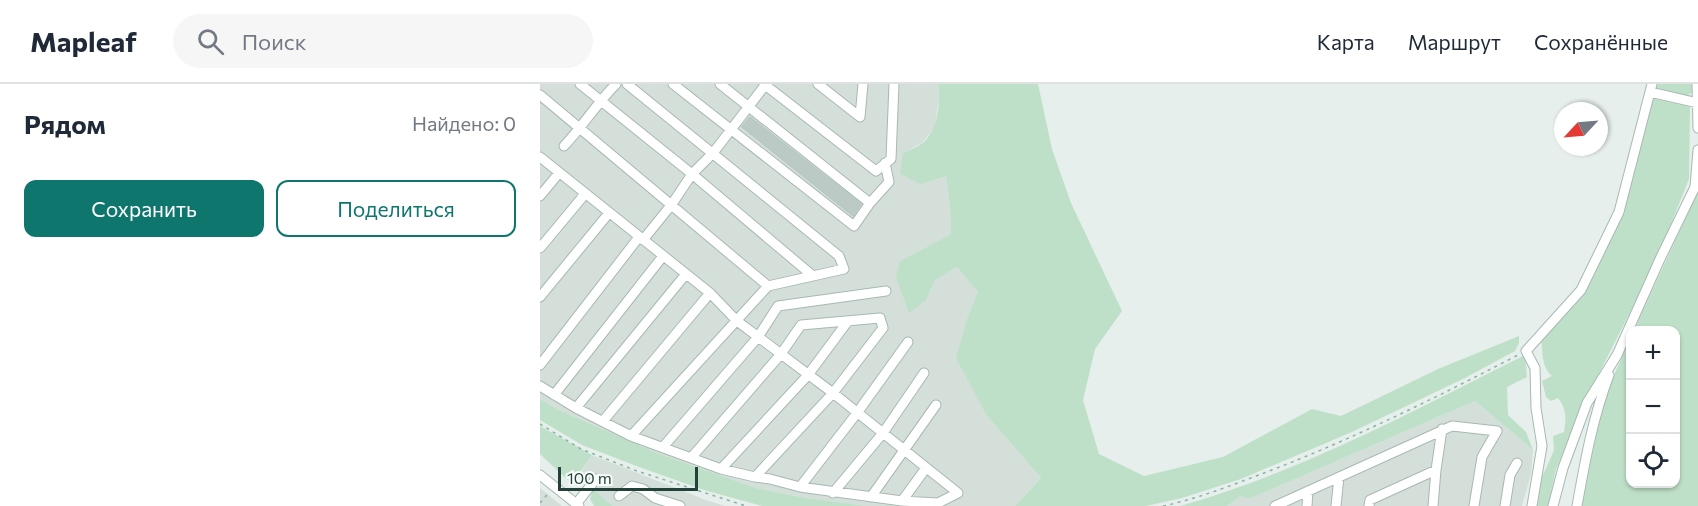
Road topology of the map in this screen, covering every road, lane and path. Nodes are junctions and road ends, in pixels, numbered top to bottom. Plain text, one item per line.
1 (580, 84) edge
2 (616, 84) edge
3 (627, 84) edge
4 (673, 84) edge
5 (720, 84) edge
6 (765, 84) edge
7 (818, 84) edge
8 (863, 84) edge
9 (894, 84) edge
10 (1697, 84) edge
11 (1651, 88) edge
12 (540, 95) edge
13 (600, 100) junction
14 (1698, 103) edge
15 (749, 108) junction
16 (581, 128) junction
17 (732, 128) junction
18 (1698, 128) edge
19 (564, 146) dead end
20 (1698, 150) edge
21 (713, 153) junction
22 (540, 157) edge
23 (885, 163) junction
24 (559, 173) junction
25 (693, 174) junction
26 (585, 194) junction
27 (540, 196) edge
28 (870, 203) junction
29 (672, 204) junction
30 (609, 213) junction
31 (641, 238) junction
32 (540, 248) edge
33 (663, 256) junction
34 (686, 274) junction
35 (813, 276) junction
36 (768, 286) junction
37 (886, 291) dead end
38 (710, 293) junction
39 (540, 297) edge
40 (737, 321) junction
41 (848, 321) junction
42 (758, 337) junction
43 (908, 342) dead end
44 (1526, 351) junction
45 (780, 354) junction
46 (1617, 356) junction
47 (540, 365) edge
48 (924, 373) dead end
49 (808, 375) junction
50 (540, 386) edge
51 (833, 393) junction
52 (554, 395) junction
53 (936, 405) dead end
54 (576, 408) junction
55 (857, 413) junction
56 (603, 421) junction
57 (540, 424) edge
58 (1442, 429) junction
59 (883, 433) junction
60 (631, 436) junction
61 (663, 447) junction
62 (905, 451) junction
63 (691, 458) junction
64 (1517, 463) dead end
65 (926, 468) junction
66 (721, 469) junction
67 (1436, 470) junction
68 (540, 475) edge
69 (756, 477) junction
70 (1339, 477) junction
71 (596, 479) dead end
72 (554, 486) junction
73 (800, 487) junction
74 (1308, 491) junction
75 (833, 493) junction
76 (619, 496) dead end
77 (871, 497) junction
78 (902, 501) junction
79 (653, 502) edge
80 (540, 503) edge
81 (1433, 503) edge
82 (578, 505) edge
83 (680, 506) edge
84 (746, 506) edge
85 (1163, 506) edge
86 (1275, 506) edge
87 (1307, 506) edge
88 (1336, 506) edge
89 (1369, 506) edge
90 (1424, 506) edge
91 (1474, 506) edge
92 (1505, 506) edge
93 (1532, 506) edge
94 (1553, 506) edge
95 (1576, 506) edge

1 - 13 lane
2 - 13 lane
3 - 21 lane
4 - 17 lane
5 - 15 lane
6 - 15 lane
6 - 23 lane
7 - 8 lane
9 - 23 lane
10 - 14 lane
11 - 14 lane
11 - 44 lane
12 - 16 lane
13 - 16 lane
13 - 25 lane
14 - 18 lane
15 - 17 lane
15 - 28 lane
16 - 19 lane
16 - 29 lane
17 - 21 lane
17 - 28 lane
20 - 46 lane
21 - 25 lane
21 - 35 lane
22 - 24 lane
23 - 28 lane
24 - 26 lane
24 - 27 lane
25 - 29 lane
25 - 35 lane
26 - 30 lane
26 - 32 lane
29 - 31 lane
29 - 36 lane
30 - 31 lane
30 - 39 lane
31 - 33 lane
31 - 47 lane
33 - 34 lane
33 - 52 lane
34 - 38 lane
34 - 54 lane
35 - 36 lane
36 - 40 lane
37 - 42 lane
38 - 40 lane
38 - 56 lane
40 - 42 lane
40 - 60 lane
41 - 45 lane
41 - 49 lane
41 - 51 lane
42 - 45 lane
42 - 61 lane
43 - 55 lane
44 - 85 path
44 - 93 lane
45 - 49 lane
45 - 63 lane
46 - 94 lane
46 - 95 lane
48 - 59 lane
49 - 51 lane
49 - 66 lane
50 - 52 lane
51 - 55 lane
51 - 69 lane
52 - 54 lane
53 - 62 lane
54 - 56 lane
55 - 59 lane
55 - 73 lane
56 - 60 lane
57 - 84 path
58 - 67 lane
58 - 70 lane
58 - 91 lane
59 - 62 lane
59 - 75 lane
60 - 61 lane
61 - 63 lane
62 - 65 lane
62 - 77 lane
63 - 66 lane
64 - 92 lane
65 - 78 lane
65 - 78 lane
66 - 69 lane
67 - 81 lane
67 - 89 lane
68 - 72 lane
69 - 73 lane
70 - 74 lane
70 - 88 lane
71 - 82 lane
72 - 80 path
72 - 82 lane
73 - 75 lane
74 - 86 lane
74 - 87 lane
75 - 77 lane
76 - 79 lane
77 - 78 lane
79 - 83 lane
81 - 90 lane

